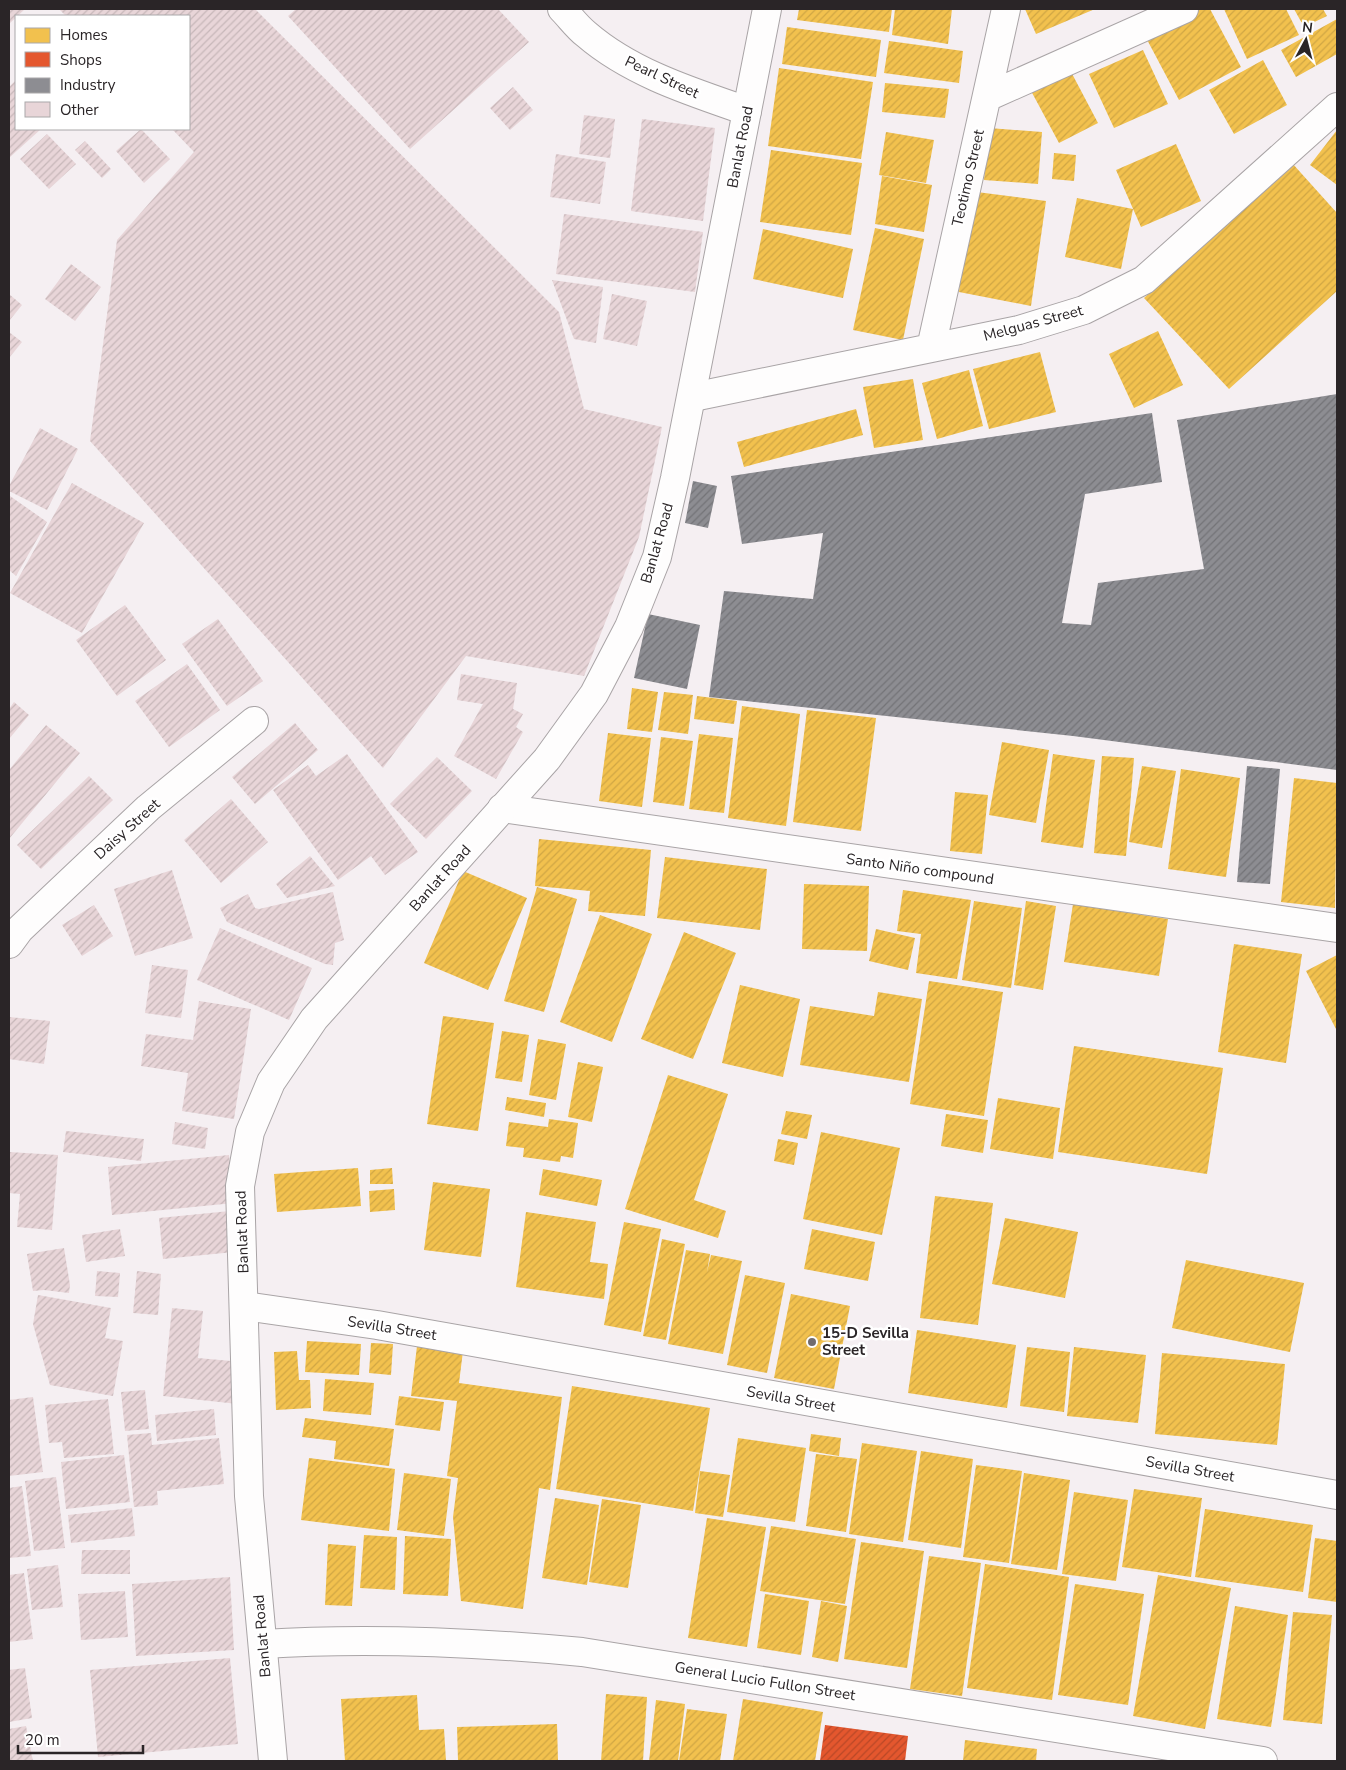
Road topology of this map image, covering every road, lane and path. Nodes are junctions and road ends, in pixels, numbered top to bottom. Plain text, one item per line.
1 (562, 9) edge
2 (767, 9) edge
3 (1006, 9) edge
4 (1184, 9) edge
5 (986, 96) junction
6 (1337, 107) edge
7 (747, 111) junction
8 (930, 348) junction
9 (693, 397) junction
10 (254, 721) dead end
11 (502, 808) junction
12 (1337, 928) edge
13 (9, 944) edge
14 (244, 1306) junction
15 (1337, 1495) edge
16 (263, 1644) junction
17 (273, 1761) edge
18 (1263, 1761) edge

1 - 7 street, Pearl Street
2 - 7 street, Banlat Road
3 - 5 street, Teotimo Street
4 - 5 street
5 - 8 street, Teotimo Street
6 - 8 street, Melguas Street
7 - 9 street, Banlat Road
8 - 9 street, Melguas Street
9 - 11 street, Banlat Road
10 - 13 street, Daisy Street
11 - 12 street, Santo Niño compound
11 - 14 street, Banlat Road
14 - 15 street, Sevilla Street
14 - 16 street, Banlat Road
16 - 17 street, Banlat Road
16 - 18 street, General Lucio Fullon Street

